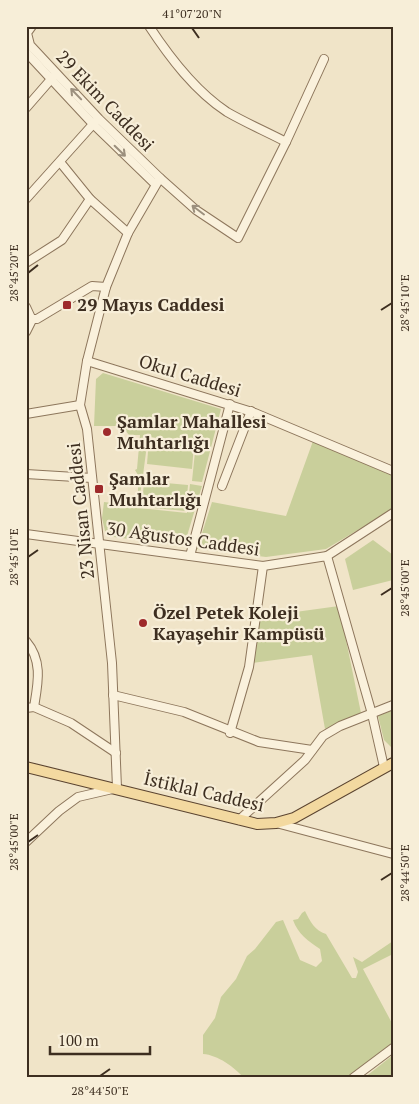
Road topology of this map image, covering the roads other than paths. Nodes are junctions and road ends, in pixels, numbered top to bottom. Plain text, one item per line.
1 (32, 26) edge
2 (149, 26) edge
3 (28, 49) edge
4 (324, 59) dead end
5 (53, 77) junction
6 (26, 108) edge
7 (96, 121) junction
8 (286, 142) junction
9 (60, 162) junction
10 (157, 181) junction
11 (26, 198) edge
12 (90, 199) junction
13 (128, 233) junction
14 (26, 263) edge
15 (106, 287) junction
16 (26, 307) edge
17 (29, 320) edge
18 (26, 332) edge
19 (88, 361) junction
20 (230, 404) junction
21 (80, 405) junction
22 (251, 412) junction
23 (26, 414) edge
24 (393, 471) edge
25 (26, 474) edge
26 (92, 478) junction
27 (222, 486) dead end
28 (393, 513) edge
29 (26, 534) edge
30 (100, 544) junction
31 (190, 556) junction
32 (327, 556) junction
33 (263, 566) junction
34 (26, 641) edge
35 (114, 695) junction
36 (393, 705) edge
37 (30, 707) edge
38 (372, 714) junction
39 (230, 733) junction
40 (312, 750) junction
41 (116, 753) junction
42 (389, 765) edge
43 (26, 767) edge
44 (77, 779) junction
45 (117, 788) junction
46 (78, 797) junction
47 (239, 820) junction
48 (276, 823) junction
49 (26, 842) edge
50 (393, 854) edge
51 (393, 1048) edge
52 (353, 1078) edge

1 - 3 street
2 - 8 street
3 - 5 street, 29 Ekim Caddesi
4 - 8 street
5 - 6 street
5 - 7 street, 29 Ekim Caddesi
7 - 9 street
7 - 10 street, 29 Ekim Caddesi
8 -> 10 street, 29 Ekim Caddesi
9 - 11 street
9 - 12 street
10 - 13 street, 23 Nisan Caddesi
12 - 13 street
12 - 14 street
13 - 15 street, 23 Nisan Caddesi
15 - 17 street
15 - 19 street, 23 Nisan Caddesi
16 - 17 street
17 - 18 street
19 - 20 street, Okul Caddesi
19 - 21 street, 23 Nisan Caddesi
20 - 22 street, Okul Caddesi
20 - 31 street
21 - 23 street
21 - 26 street, 23 Nisan Caddesi
22 - 24 street, Okul Caddesi
22 - 27 street
25 - 26 street
26 - 30 street, 23 Nisan Caddesi
28 - 32 street
29 - 30 street, 30 Ağustos Caddesi
30 - 31 street, 30 Ağustos Caddesi
30 - 35 street, 23 Nisan Caddesi
31 - 33 street, 30 Ağustos Caddesi
32 - 33 street, 30 Ağustos Caddesi
32 - 38 street
33 - 39 street
34 - 37 street
35 - 39 street
35 - 41 street, 23 Nisan Caddesi
36 - 38 street
37 - 41 street
38 - 40 street
38 - 42 street
39 - 40 street
40 - 47 street
41 - 45 street, 23 Nisan Caddesi
42 - 48 main road, İstiklal Caddesi
43 - 44 main road, İstiklal Caddesi
44 - 45 main road, İstiklal Caddesi
44 - 46 street
45 - 46 street
45 - 47 main road, İstiklal Caddesi
46 - 49 street
47 - 48 main road, İstiklal Caddesi
48 - 50 street
51 - 52 street

